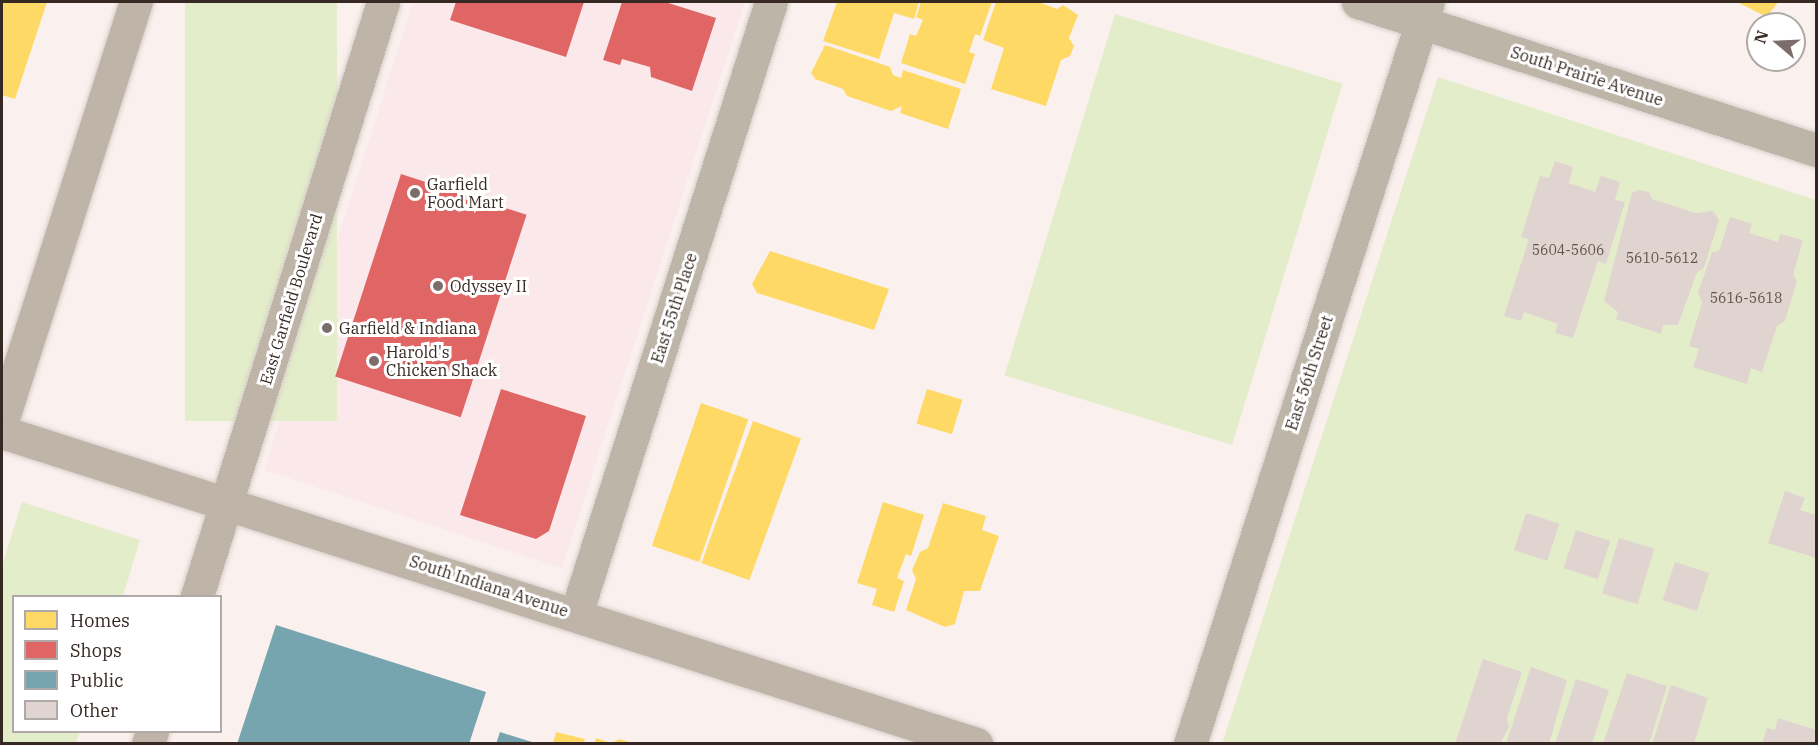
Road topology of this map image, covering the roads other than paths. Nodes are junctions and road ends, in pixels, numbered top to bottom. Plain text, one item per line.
1 (136, 2) edge
2 (383, 2) edge
3 (771, 2) edge
4 (1358, 2) edge
5 (1425, 12) edge
6 (1816, 150) edge
7 (2, 421) edge
8 (2, 432) edge
9 (227, 502) junction
10 (197, 595) edge
11 (576, 614) junction
12 (976, 744) edge
13 (1190, 744) edge

1 - 7 street
2 - 9 street, East Garfield Boulevard
3 - 11 street, East 55th Place
4 - 5 street, South Prairie Avenue
5 - 6 street, South Prairie Avenue
5 - 13 street, East 56th Street
8 - 9 street, South Indiana Avenue
9 - 10 street, East Garfield Boulevard
9 - 11 street, South Indiana Avenue
11 - 12 street, South Indiana Avenue

